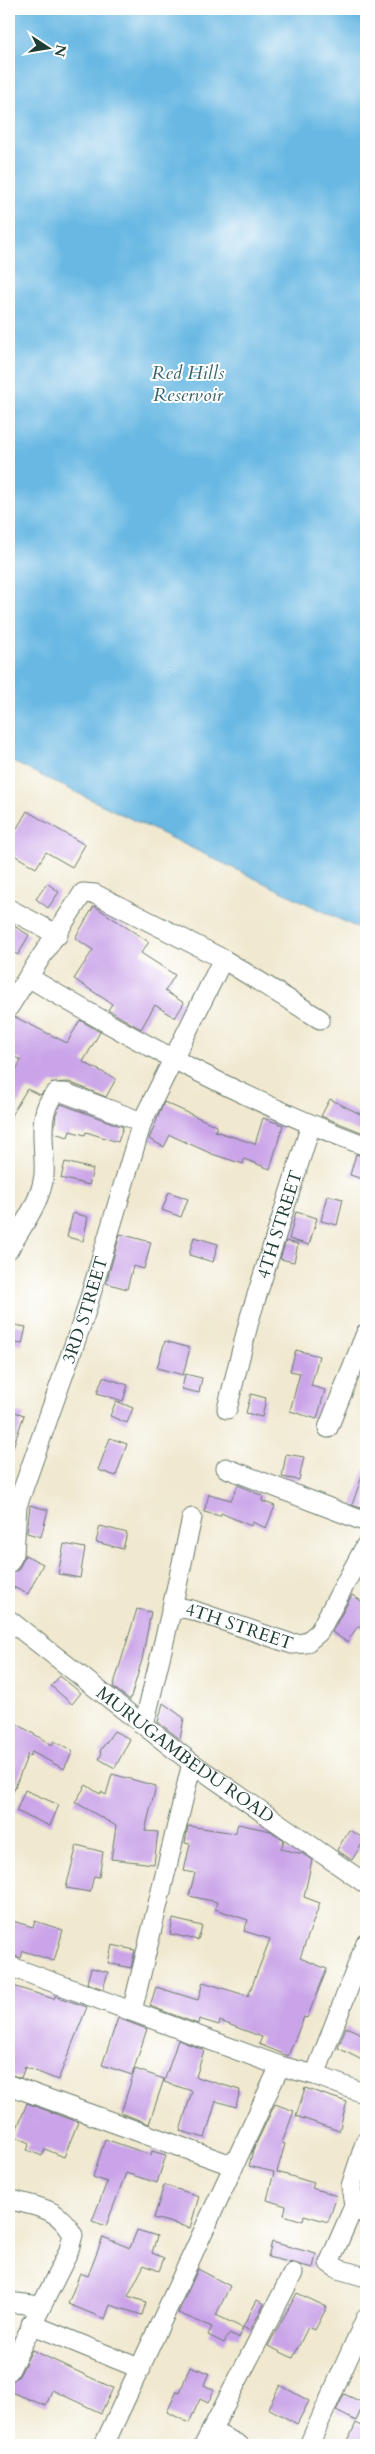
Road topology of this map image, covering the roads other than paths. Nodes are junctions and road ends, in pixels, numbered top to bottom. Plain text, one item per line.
1 (9, 909) edge
2 (58, 935) junction
3 (223, 960) junction
4 (28, 977) junction
5 (9, 1007) edge
6 (320, 1018) dead end
7 (172, 1059) junction
8 (142, 1122) junction
9 (310, 1125) junction
10 (366, 1146) edge
11 (9, 1249) edge
12 (366, 1332) edge
13 (227, 1409) dead end
14 (328, 1428) dead end
15 (226, 1468) dead end
16 (192, 1518) dead end
17 (366, 1522) edge
18 (366, 1545) edge
19 (9, 1564) edge
20 (171, 1612) junction
21 (9, 1620) edge
22 (144, 1725) junction
23 (192, 1763) junction
24 (366, 1884) edge
25 (366, 1943) edge
26 (9, 1966) edge
27 (132, 2010) junction
28 (280, 2066) junction
29 (315, 2075) junction
30 (9, 2086) edge
31 (366, 2094) edge
32 (366, 2140) edge
33 (234, 2166) junction
34 (9, 2199) edge
35 (360, 2211) edge
36 (293, 2273) dead end
37 (366, 2277) edge
38 (9, 2302) edge
39 (40, 2306) junction
40 (366, 2318) edge
41 (31, 2324) junction
42 (141, 2369) junction
43 (9, 2371) edge
44 (207, 2438) edge
45 (104, 2445) edge
46 (239, 2445) edge
47 (308, 2445) edge

1 - 2 street
2 - 3 street
2 - 4 street
3 - 6 street
3 - 7 street, 3RD STREET
4 - 5 street
4 - 7 street
7 - 8 street, 3RD STREET
7 - 9 street
8 - 11 street
8 - 19 street, 3RD STREET
9 - 10 street
9 - 13 street, 4TH STREET
12 - 14 street
15 - 17 street
16 - 20 street
18 - 20 street, 4TH STREET
20 - 22 street, 4TH STREET
21 - 22 street, MURUGAMBEDU ROAD
22 - 23 street, MURUGAMBEDU ROAD
23 - 24 street, MURUGAMBEDU ROAD
23 - 27 street
25 - 29 street
26 - 27 street
27 - 28 street
28 - 29 street
28 - 33 street
29 - 31 street
30 - 33 street
32 - 35 street
33 - 42 street
34 - 39 street
35 - 37 street
36 - 44 street
38 - 39 street
39 - 41 street
40 - 47 street
41 - 42 street
41 - 43 street
42 - 45 street
44 - 46 street

